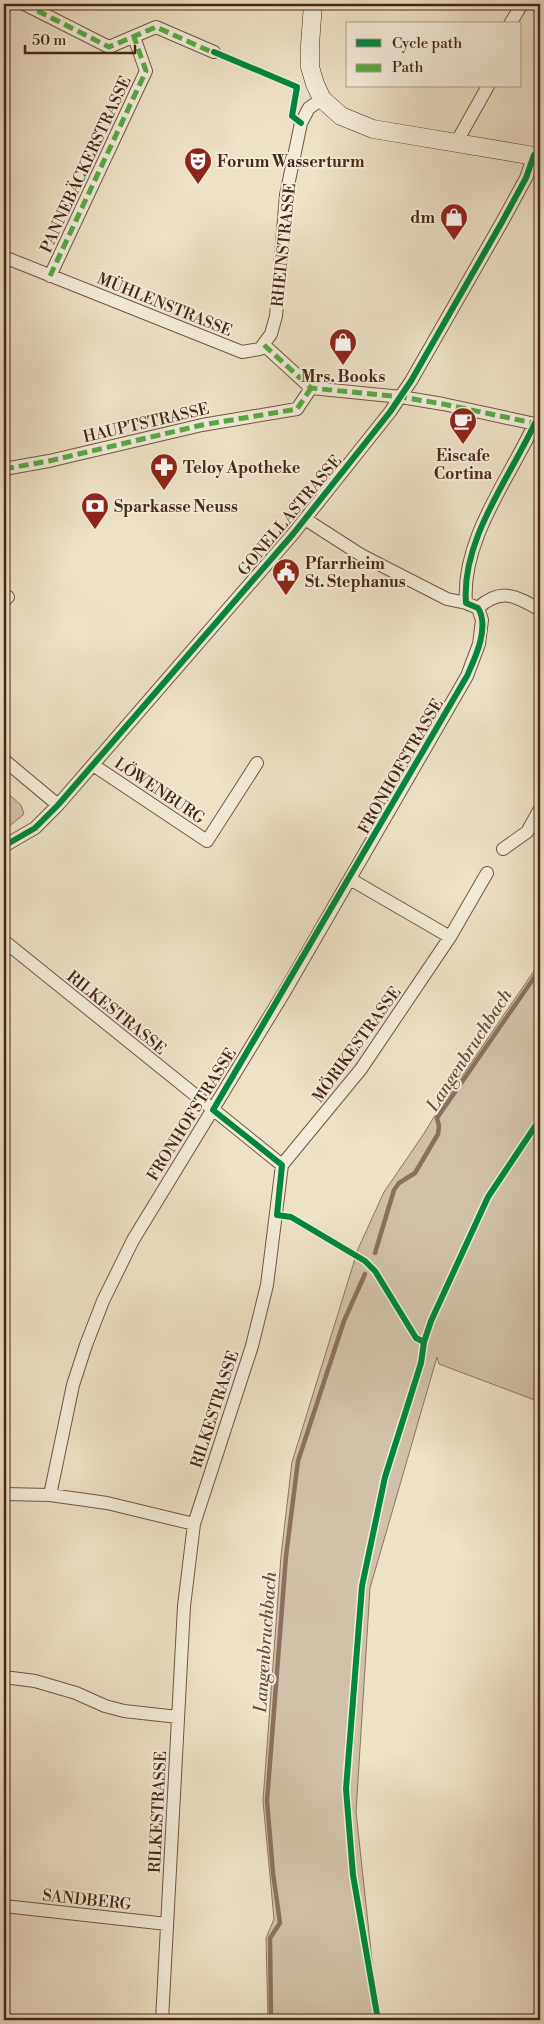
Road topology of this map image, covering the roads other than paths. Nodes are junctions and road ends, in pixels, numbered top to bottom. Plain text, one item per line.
1 (24, 4) edge
2 (313, 4) edge
3 (522, 4) edge
4 (511, 22) edge
5 (134, 37) junction
6 (214, 52) dead end
7 (487, 88) edge
8 (322, 99) junction
9 (456, 142) junction
10 (537, 156) edge
11 (4, 257) edge
12 (50, 276) junction
13 (264, 345) junction
14 (307, 384) junction
15 (401, 397) junction
16 (537, 424) edge
17 (4, 469) edge
18 (305, 519) junction
19 (472, 605) junction
20 (540, 610) edge
21 (4, 760) edge
22 (257, 763) dead end
23 (93, 765) junction
24 (58, 805) junction
25 (540, 809) edge
26 (4, 846) edge
27 (503, 848) dead end
28 (487, 873) dead end
29 (350, 879) junction
30 (450, 938) junction
31 (4, 941) edge
32 (214, 1110) junction
33 (282, 1165) junction
34 (4, 1494) edge
35 (50, 1495) junction
36 (194, 1524) junction
37 (4, 1677) edge
38 (178, 1717) junction
39 (4, 1906) edge
40 (167, 1924) junction
41 (162, 2020) edge

1 - 5 street
2 - 8 street
3 - 4 street
5 - 6 street
5 - 12 street, PANNEBÄCKERSTRASSE
7 - 9 street
8 - 9 street
8 - 13 street, RHEINSTRASSE
9 - 10 street
10 - 15 street, GONELLASTRASSE
11 - 12 street, MÜHLENSTRASSE
12 - 13 street, MÜHLENSTRASSE
13 - 14 street
14 - 15 street
14 - 17 street, HAUPTSTRASSE
15 - 16 street
15 - 18 street, GONELLASTRASSE
16 - 19 street, FRONHOFSTRASSE
18 - 19 street
18 - 23 street, GONELLASTRASSE
19 - 20 street
19 - 29 street, FRONHOFSTRASSE
21 - 24 street
22 - 23 street, LÖWENBURG
23 - 24 street, GONELLASTRASSE
24 - 26 street, GONELLASTRASSE
25 - 27 street
28 - 30 street, MÖRIKESTRASSE
29 - 30 street
29 - 32 street, FRONHOFSTRASSE
30 - 33 street, MÖRIKESTRASSE
31 - 32 street, RILKESTRASSE
32 - 33 street, RILKESTRASSE
32 - 35 street, FRONHOFSTRASSE
33 - 36 street, RILKESTRASSE
34 - 35 street
35 - 36 street
36 - 38 street, RILKESTRASSE
37 - 38 street
38 - 40 street, RILKESTRASSE
39 - 40 street, SANDBERG
40 - 41 street, RILKESTRASSE

